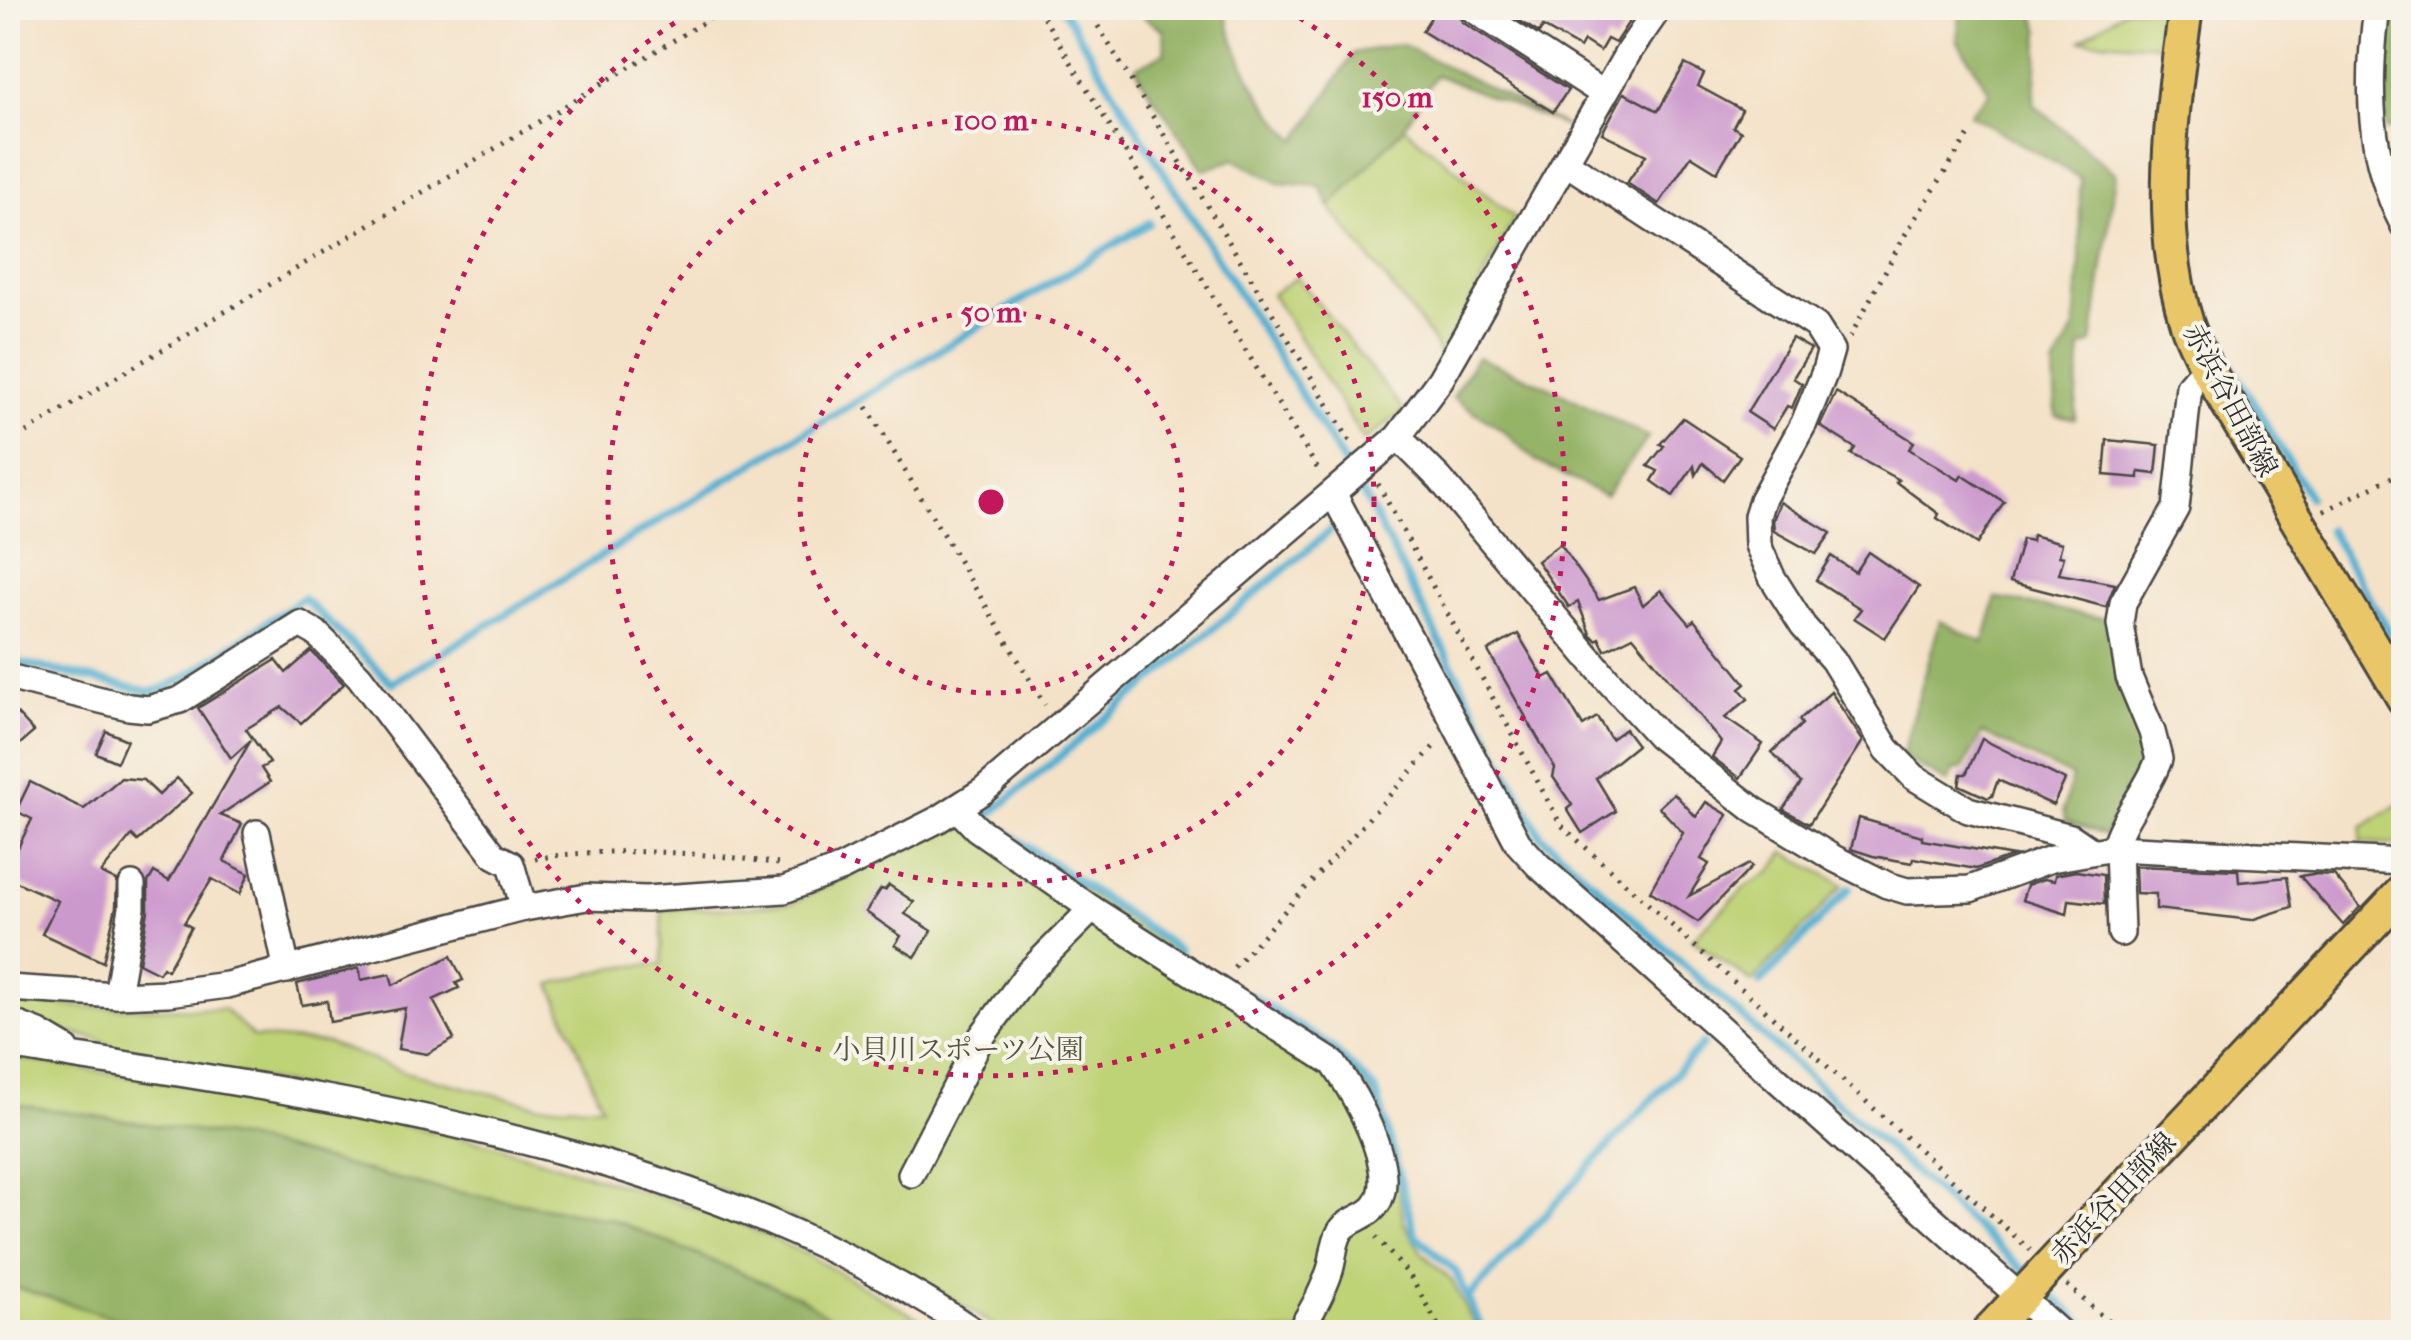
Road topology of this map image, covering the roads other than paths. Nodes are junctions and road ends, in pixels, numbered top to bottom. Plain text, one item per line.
1 (1470, 8) edge
2 (1659, 8) edge
3 (2186, 8) edge
4 (2376, 8) edge
5 (1604, 94) junction
6 (1565, 162) junction
7 (2404, 226) edge
8 (2206, 366) junction
9 (1398, 437) junction
10 (1350, 480) junction
11 (8, 678) edge
12 (2404, 700) edge
13 (956, 808) junction
14 (257, 833) dead end
15 (2108, 849) junction
16 (2404, 862) edge
17 (132, 885) dead end
18 (2404, 890) edge
19 (524, 908) junction
20 (1092, 909) junction
21 (2121, 933) dead end
22 (286, 970) junction
23 (8, 988) edge
24 (117, 995) junction
25 (8, 1021) edge
26 (8, 1046) edge
27 (75, 1055) junction
28 (911, 1174) dead end
29 (2035, 1281) junction
30 (975, 1332) edge
31 (1299, 1332) edge
32 (1988, 1332) edge
33 (2059, 1332) edge

1 - 5 street
2 - 5 street
3 - 8 main road, 赤浜谷田部線
4 - 7 street
5 - 6 street
6 - 9 street
6 - 15 street
8 - 12 main road, 赤浜谷田部線
8 - 15 street
9 - 10 street
9 - 15 street
10 - 13 street
10 - 29 street
11 - 19 street
13 - 19 street
13 - 20 street
14 - 22 street
15 - 16 street
15 - 21 street
17 - 24 street
18 - 29 main road, 赤浜谷田部線
19 - 22 street
20 - 28 street
20 - 31 street
22 - 24 street
23 - 24 street
25 - 27 street
26 - 27 street
27 - 30 street
29 - 32 main road, 赤浜谷田部線
29 - 33 street

